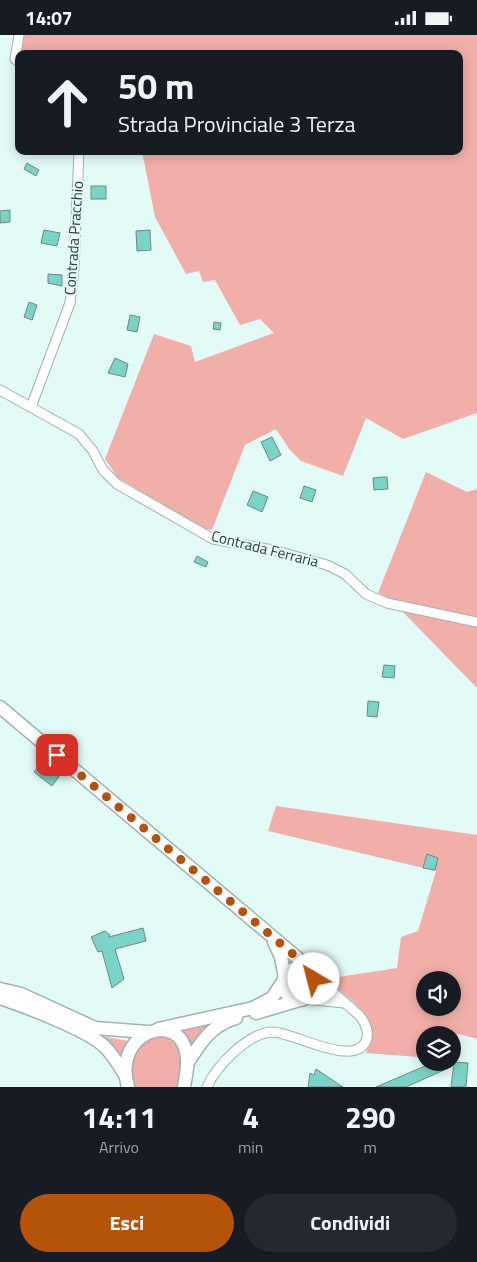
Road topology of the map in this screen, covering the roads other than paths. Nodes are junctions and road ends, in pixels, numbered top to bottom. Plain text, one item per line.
1 (19, 35) edge
2 (16, 50) edge
3 (79, 155) edge
4 (0, 390) edge
5 (31, 407) junction
6 (477, 622) edge
7 (0, 707) edge
8 (270, 935) junction
9 (311, 974) junction
10 (284, 979) junction
11 (0, 989) edge
12 (0, 998) edge
13 (304, 999) junction
14 (344, 1003) junction
15 (151, 1031) junction
16 (187, 1064) junction
17 (126, 1081) edge
18 (184, 1087) edge
19 (207, 1087) edge

1 - 2 street
3 - 5 street, Contrada Pracchio
4 - 5 street, Contrada Ferraria
5 - 6 street, Contrada Ferraria
7 - 8 street
8 - 9 street
8 - 10 street
9 - 10 street
9 - 13 street
9 - 14 street
10 - 13 street
10 - 15 street
11 - 15 street
12 - 17 street
13 - 14 street
13 - 16 street
14 - 19 street
15 - 16 street
15 - 17 street
16 - 18 street

